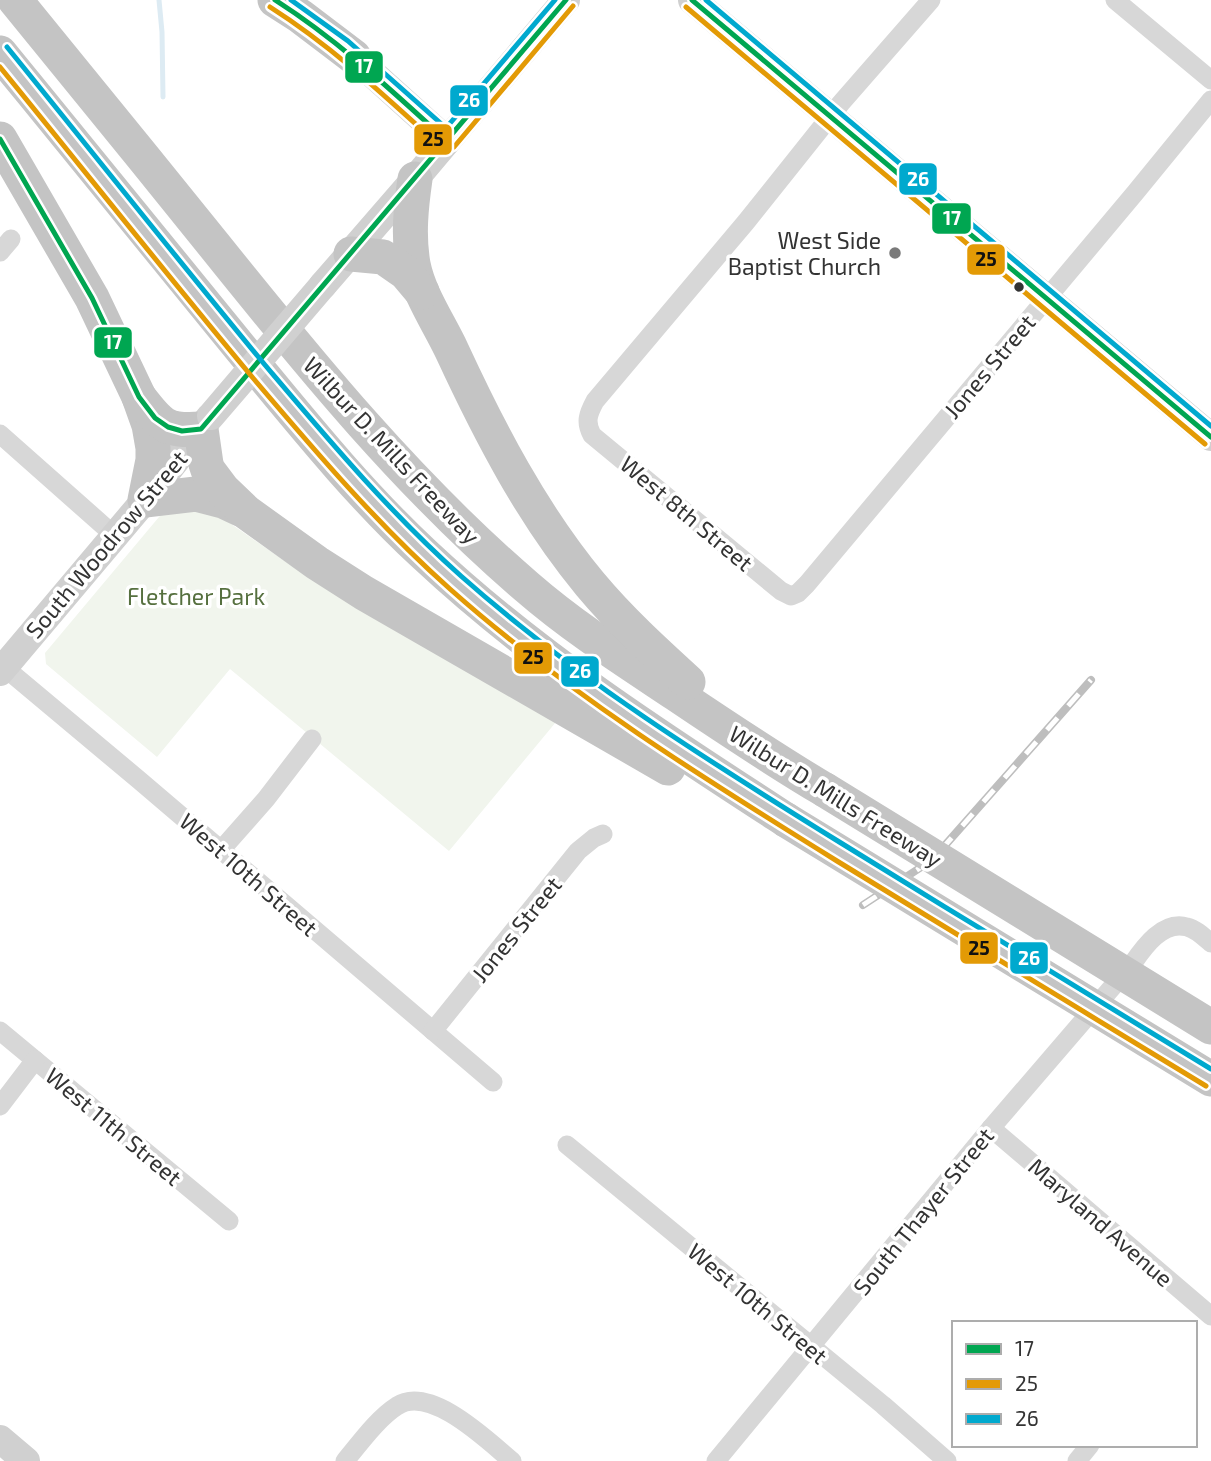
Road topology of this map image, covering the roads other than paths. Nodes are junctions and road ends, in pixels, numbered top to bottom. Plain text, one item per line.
1 (15, 0) edge
2 (275, 0) edge
3 (298, 0) edge
4 (566, 0) edge
5 (692, 0) edge
6 (931, 0) edge
7 (1115, 0) edge
8 (0, 53) edge
9 (354, 57) junction
10 (1211, 80) edge
11 (1211, 100) edge
12 (830, 117) junction
13 (0, 139) edge
14 (447, 141) junction
15 (415, 179) junction
16 (351, 254) junction
17 (424, 295) junction
18 (1046, 300) junction
19 (139, 397) junction
20 (206, 422) junction
21 (0, 434) edge
22 (1211, 438) edge
23 (145, 500) junction
24 (246, 512) junction
25 (115, 536) junction
26 (791, 596) joint
27 (2, 669) edge
28 (313, 739) dead end
29 (771, 757) junction
30 (781, 825) junction
31 (603, 834) dead end
32 (220, 850) junction
33 (1211, 943) edge
34 (1211, 1027) edge
35 (0, 1031) edge
36 (433, 1031) junction
37 (35, 1060) junction
38 (1211, 1079) edge
39 (493, 1082) dead end
40 (0, 1106) edge
41 (991, 1128) junction
42 (567, 1145) dead end
43 (229, 1221) dead end
44 (1204, 1312) edge
45 (810, 1347) junction
46 (0, 1439) edge
47 (1088, 1447) edge
48 (26, 1461) edge
49 (345, 1461) edge
50 (512, 1461) edge
51 (716, 1461) edge
52 (947, 1461) edge
53 (1077, 1461) edge

1 - 29 highway, Wilbur D. Mills Freeway
2 - 9 highway
3 - 9 street
4 - 14 main road, South Woodrow Street
5 - 12 main road
6 - 12 street
7 - 10 street
8 - 30 highway, Wilbur D. Mills Freeway
9 - 14 main road
11 - 18 street, Jones Street
12 - 18 main road
12 - 26 street, West 8th Street
13 - 19 highway
14 - 15 main road, South Woodrow Street
15 - 16 main road, South Woodrow Street
15 - 17 highway
16 - 17 highway
16 - 20 main road, South Woodrow Street, bridge
17 - 29 highway
18 - 22 main road
18 - 26 street, Jones Street
19 - 20 highway
19 - 23 highway
20 - 23 main road, South Woodrow Street
20 - 24 highway
21 - 25 street
23 - 24 highway
23 - 25 main road, South Woodrow Street
24 - 30 highway
25 - 27 main road, South Woodrow Street
27 - 32 street, West 10th Street
28 - 32 street
29 - 34 highway, Wilbur D. Mills Freeway, bridge
30 - 38 highway, Wilbur D. Mills Freeway, bridge
31 - 36 street, Jones Street
32 - 36 street, West 10th Street
33 - 41 street, South Thayer Street
35 - 37 street, West 11th Street
36 - 39 street, West 10th Street
37 - 40 street
37 - 43 street, West 11th Street
41 - 44 street, Maryland Avenue
41 - 45 street, South Thayer Street
42 - 45 street, West 10th Street
45 - 51 street, South Thayer Street
45 - 52 street, West 10th Street
46 - 48 main road
47 - 53 street
49 - 50 street

